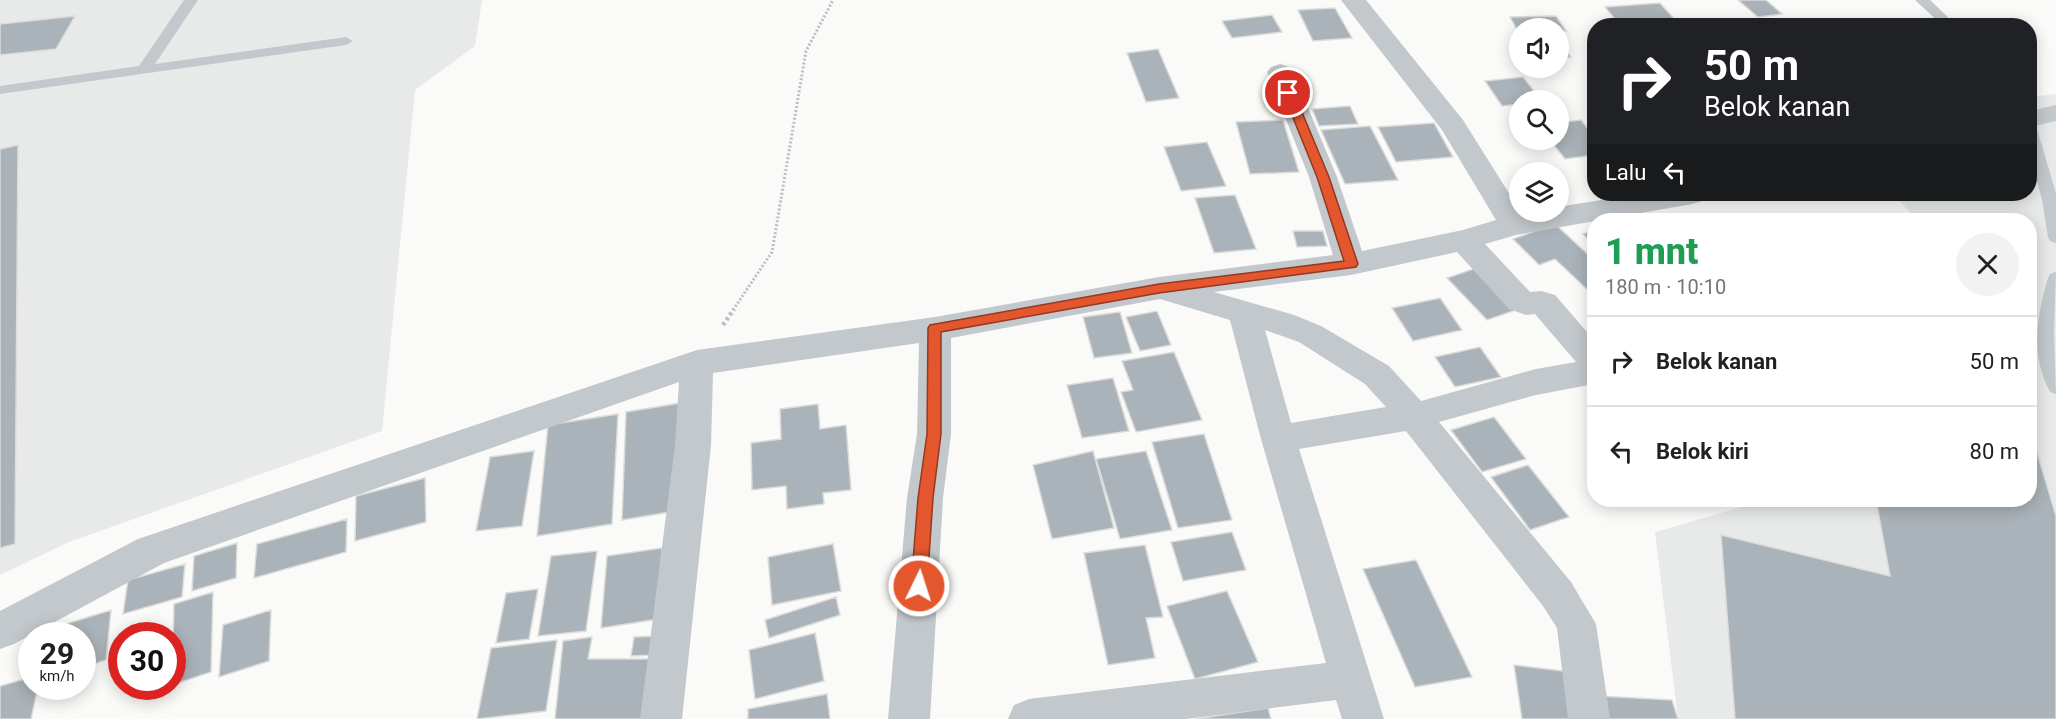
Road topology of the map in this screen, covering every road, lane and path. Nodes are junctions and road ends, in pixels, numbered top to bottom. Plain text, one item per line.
1 (191, 0) edge
2 (833, 0) edge
3 (1353, 0) edge
4 (1922, 0) edge
5 (1942, 18) edge
6 (346, 41) dead end
7 (145, 68) junction
8 (1280, 72) dead end
9 (0, 90) edge
10 (2056, 112) edge
11 (2037, 117) edge
12 (2037, 155) edge
13 (1652, 201) edge
14 (1514, 225) junction
15 (2056, 237) edge
16 (1464, 240) junction
17 (1351, 264) junction
18 (2056, 278) edge
19 (1159, 288) junction
20 (1244, 313) junction
21 (935, 328) junction
22 (1587, 353) edge
23 (697, 363) junction
24 (1587, 373) edge
25 (2056, 387) edge
26 (1413, 416) junction
27 (1278, 439) junction
28 (0, 631) edge
29 (1349, 679) junction
30 (661, 719) edge
31 (909, 719) edge
32 (1029, 719) edge
33 (1362, 719) edge
34 (1589, 719) edge

1 - 7 lane
2 - 23 path
3 - 14 street
4 - 5 lane
6 - 7 lane
7 - 9 lane
8 - 17 street
10 - 11 street
12 - 15 lane
13 - 14 street
14 - 16 street
16 - 17 street
16 - 22 street
17 - 19 street
18 - 25 lane
19 - 20 street
19 - 21 street
20 - 26 street
20 - 27 street
21 - 23 street
21 - 31 street
23 - 28 street
23 - 30 street
24 - 26 street
26 - 27 street
26 - 34 street
27 - 29 street
29 - 32 street
29 - 33 street

